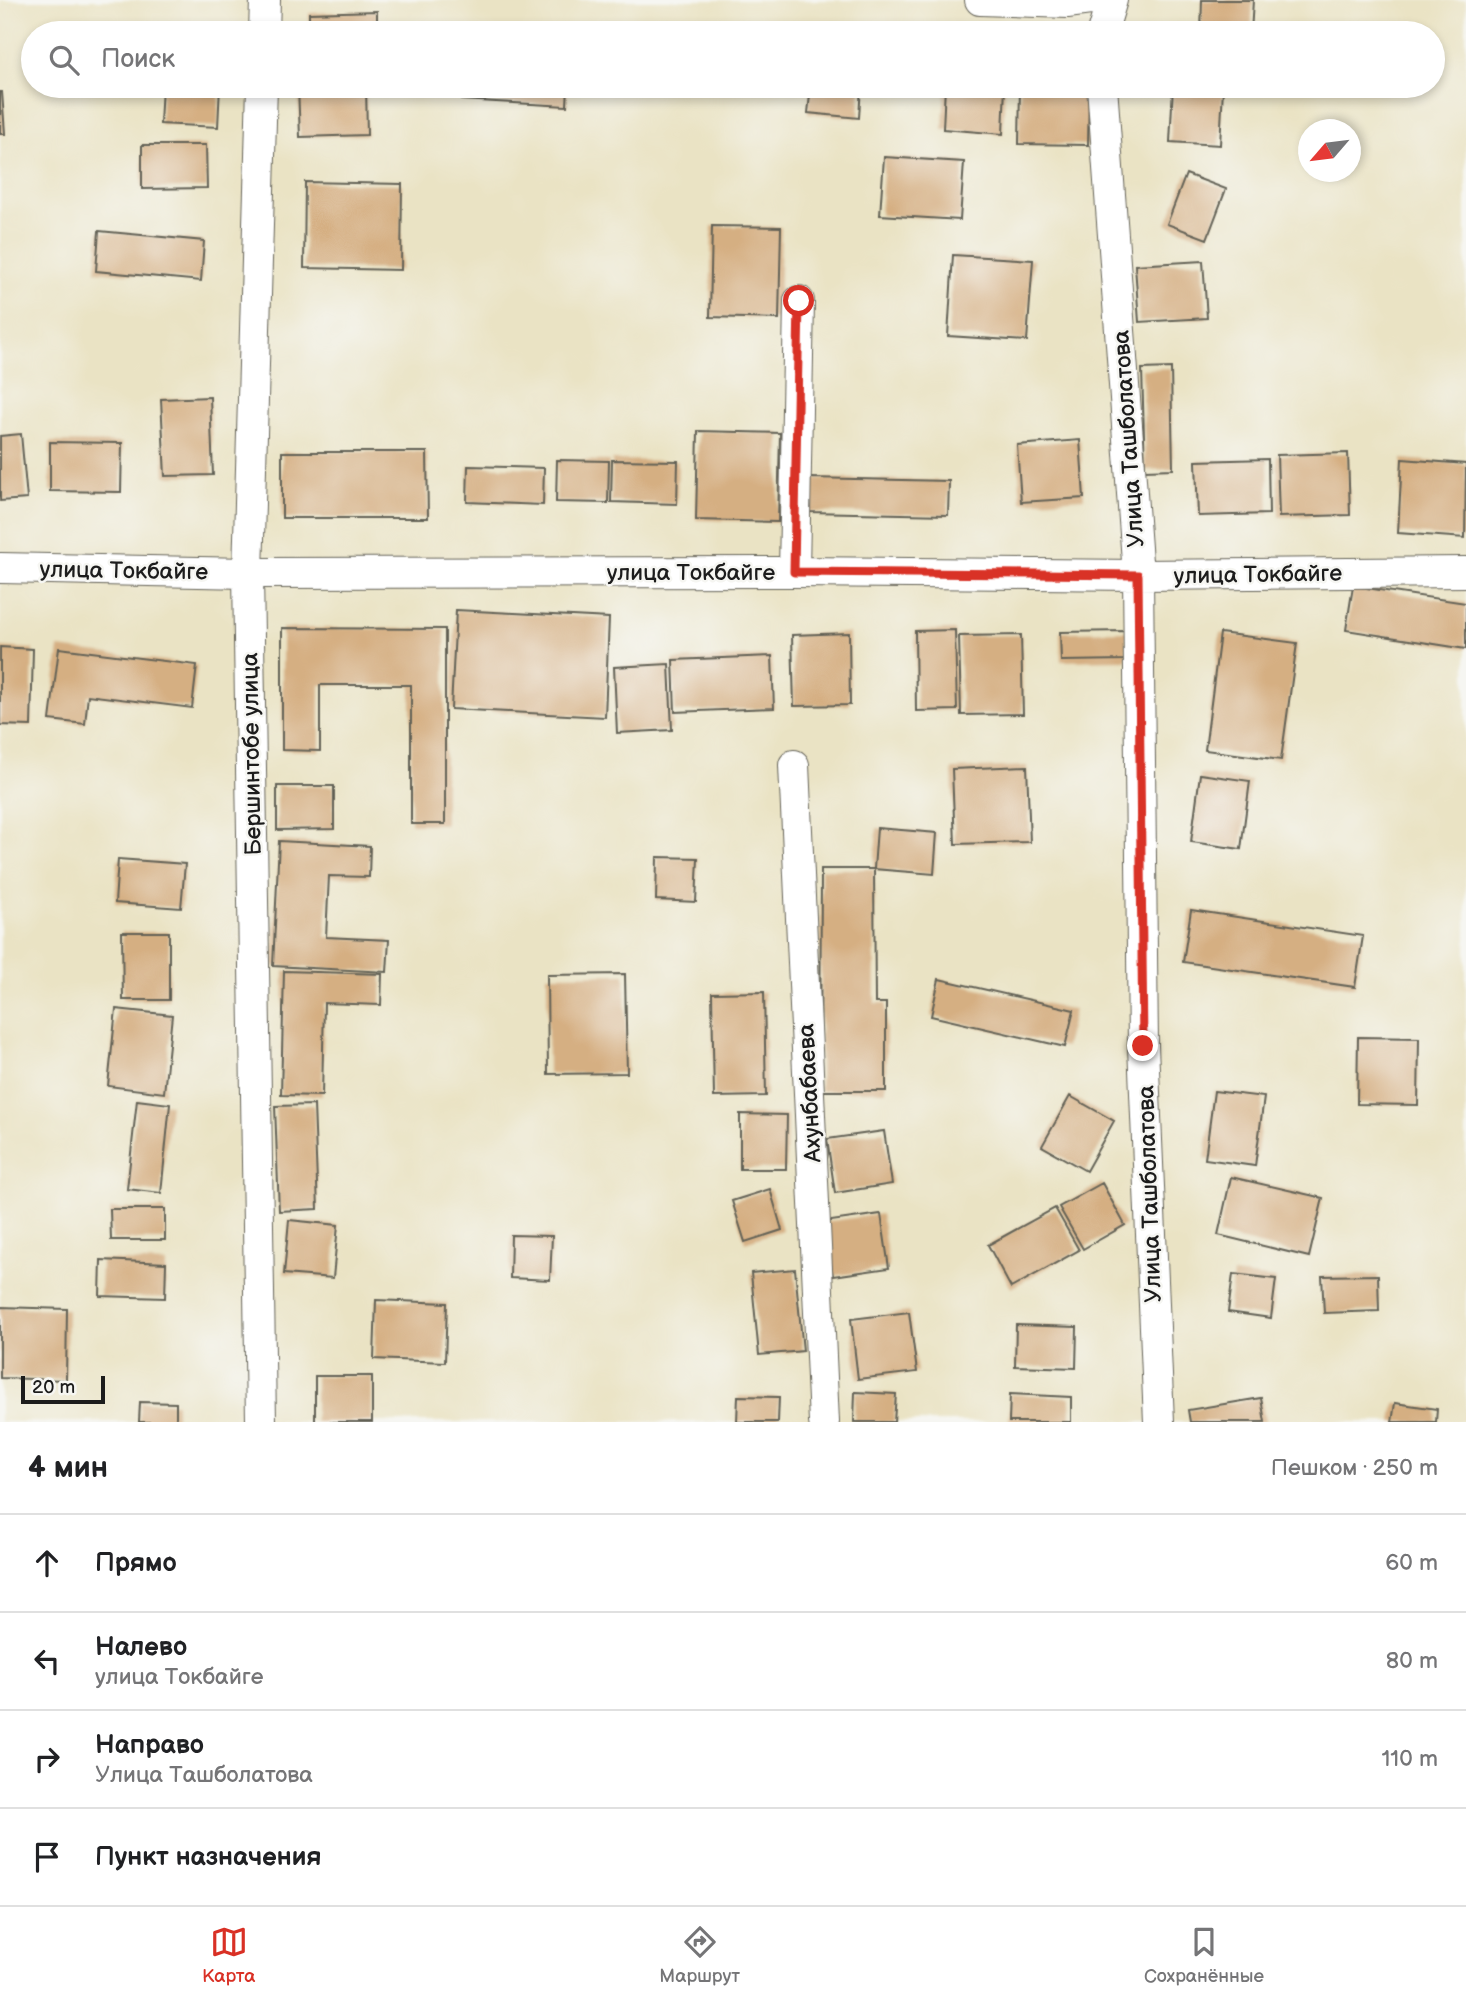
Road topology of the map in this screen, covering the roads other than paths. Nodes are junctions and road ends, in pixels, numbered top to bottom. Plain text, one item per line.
1 (265, 0) edge
2 (980, 0) edge
3 (1092, 0) edge
4 (1112, 0) edge
5 (264, 21) edge
6 (1106, 21) edge
7 (262, 98) edge
8 (1103, 98) edge
9 (799, 301) dead end
10 (0, 568) edge
11 (794, 572) junction
12 (1466, 572) edge
13 (248, 573) junction
14 (1138, 575) junction
15 (794, 765) dead end
16 (261, 1422) edge
17 (824, 1422) edge
18 (1158, 1422) edge

1 - 5 street
2 - 3 street
4 - 6 street
7 - 13 street, Бершинтобе улица
8 - 14 street, Улица Ташболатова
9 - 11 street
10 - 13 street, улица Токбайге
11 - 13 street, улица Токбайге
11 - 14 street, улица Токбайге
12 - 14 street, улица Токбайге
13 - 16 street, Бершинтобе улица
14 - 18 street, Улица Ташболатова
15 - 17 street, Ахунбабаева

